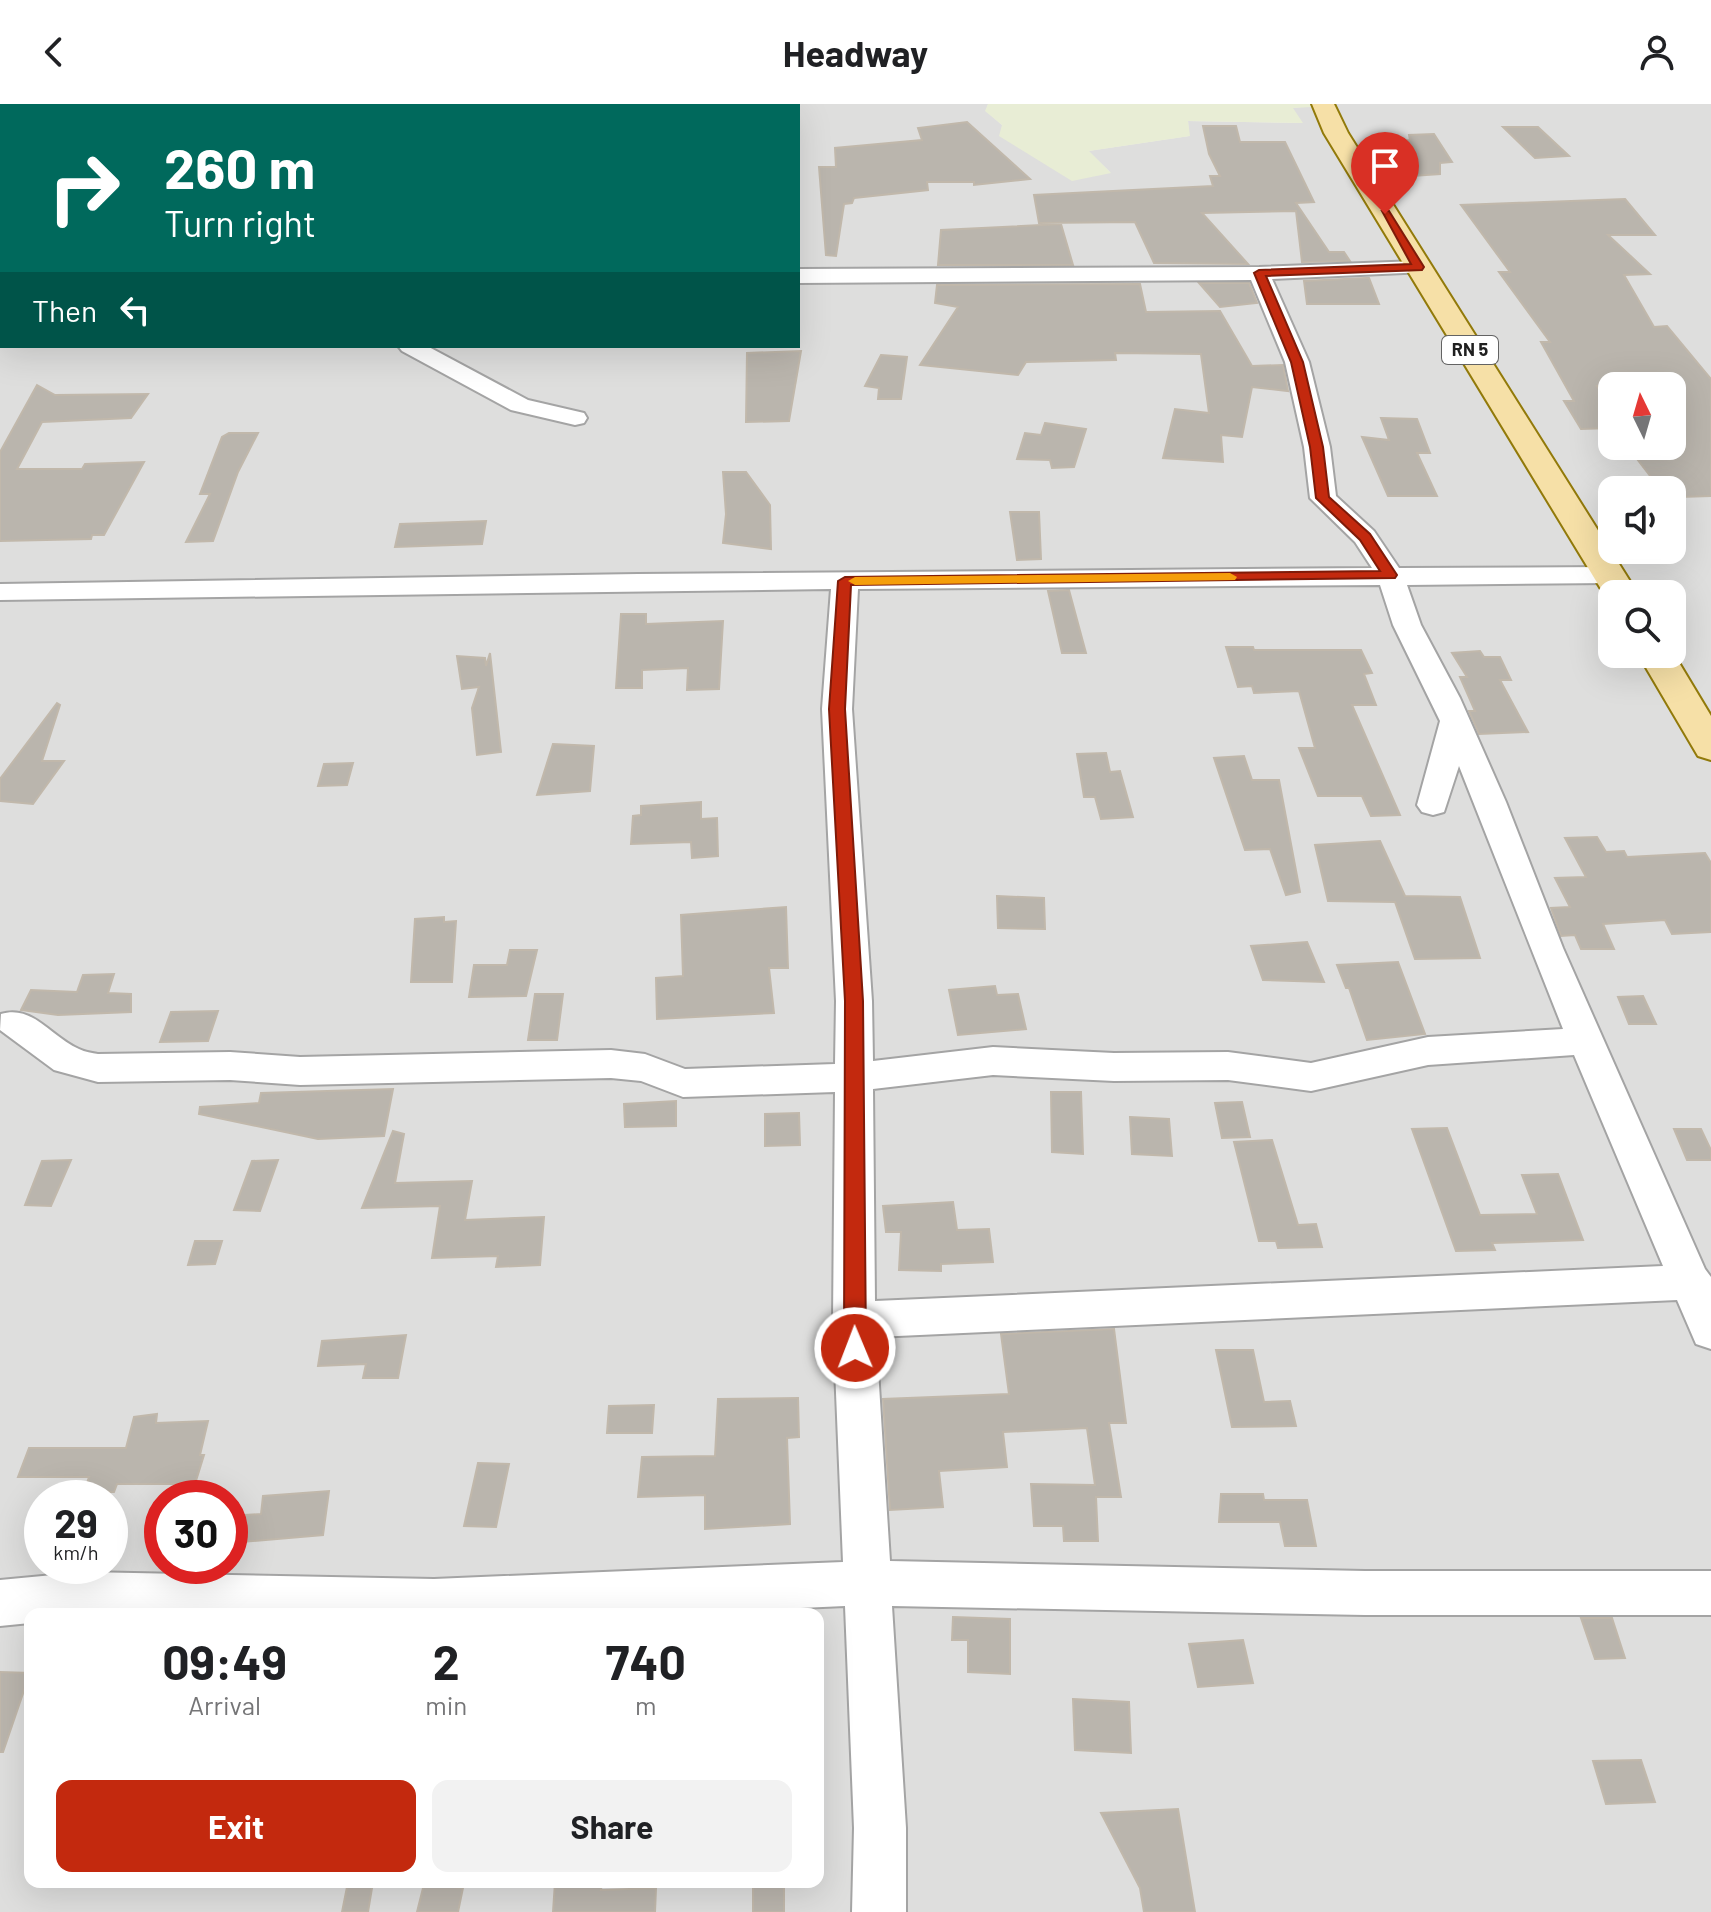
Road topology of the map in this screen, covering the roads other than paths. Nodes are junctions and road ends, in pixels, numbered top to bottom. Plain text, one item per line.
1 (1323, 104) edge
2 (1418, 267) junction
3 (1259, 273) junction
4 (800, 276) edge
5 (414, 348) edge
6 (575, 418) dead end
7 (1390, 575) junction
8 (1612, 580) edge
9 (845, 581) junction
10 (1598, 584) edge
11 (0, 592) edge
12 (1664, 668) edge
13 (1454, 722) junction
14 (1711, 748) edge
15 (1433, 805) dead end
16 (14, 1023) dead end
17 (1588, 1041) junction
18 (856, 1077) junction
19 (1693, 1282) junction
20 (854, 1320) junction
21 (1711, 1331) edge
22 (869, 1583) junction
23 (1711, 1593) edge
24 (0, 1603) edge
25 (879, 1912) edge

1 - 2 main road, RN 5
2 - 3 street
2 - 8 main road, RN 5
3 - 4 street
3 - 7 street
5 - 6 street
7 - 9 street
7 - 10 street
7 - 13 street
9 - 11 street
9 - 18 street
12 - 14 main road
13 - 15 street
13 - 17 street
16 - 18 street
17 - 18 street
17 - 19 street
18 - 20 street
19 - 20 street
19 - 21 street
20 - 22 street
22 - 23 street
22 - 24 street
22 - 25 street

